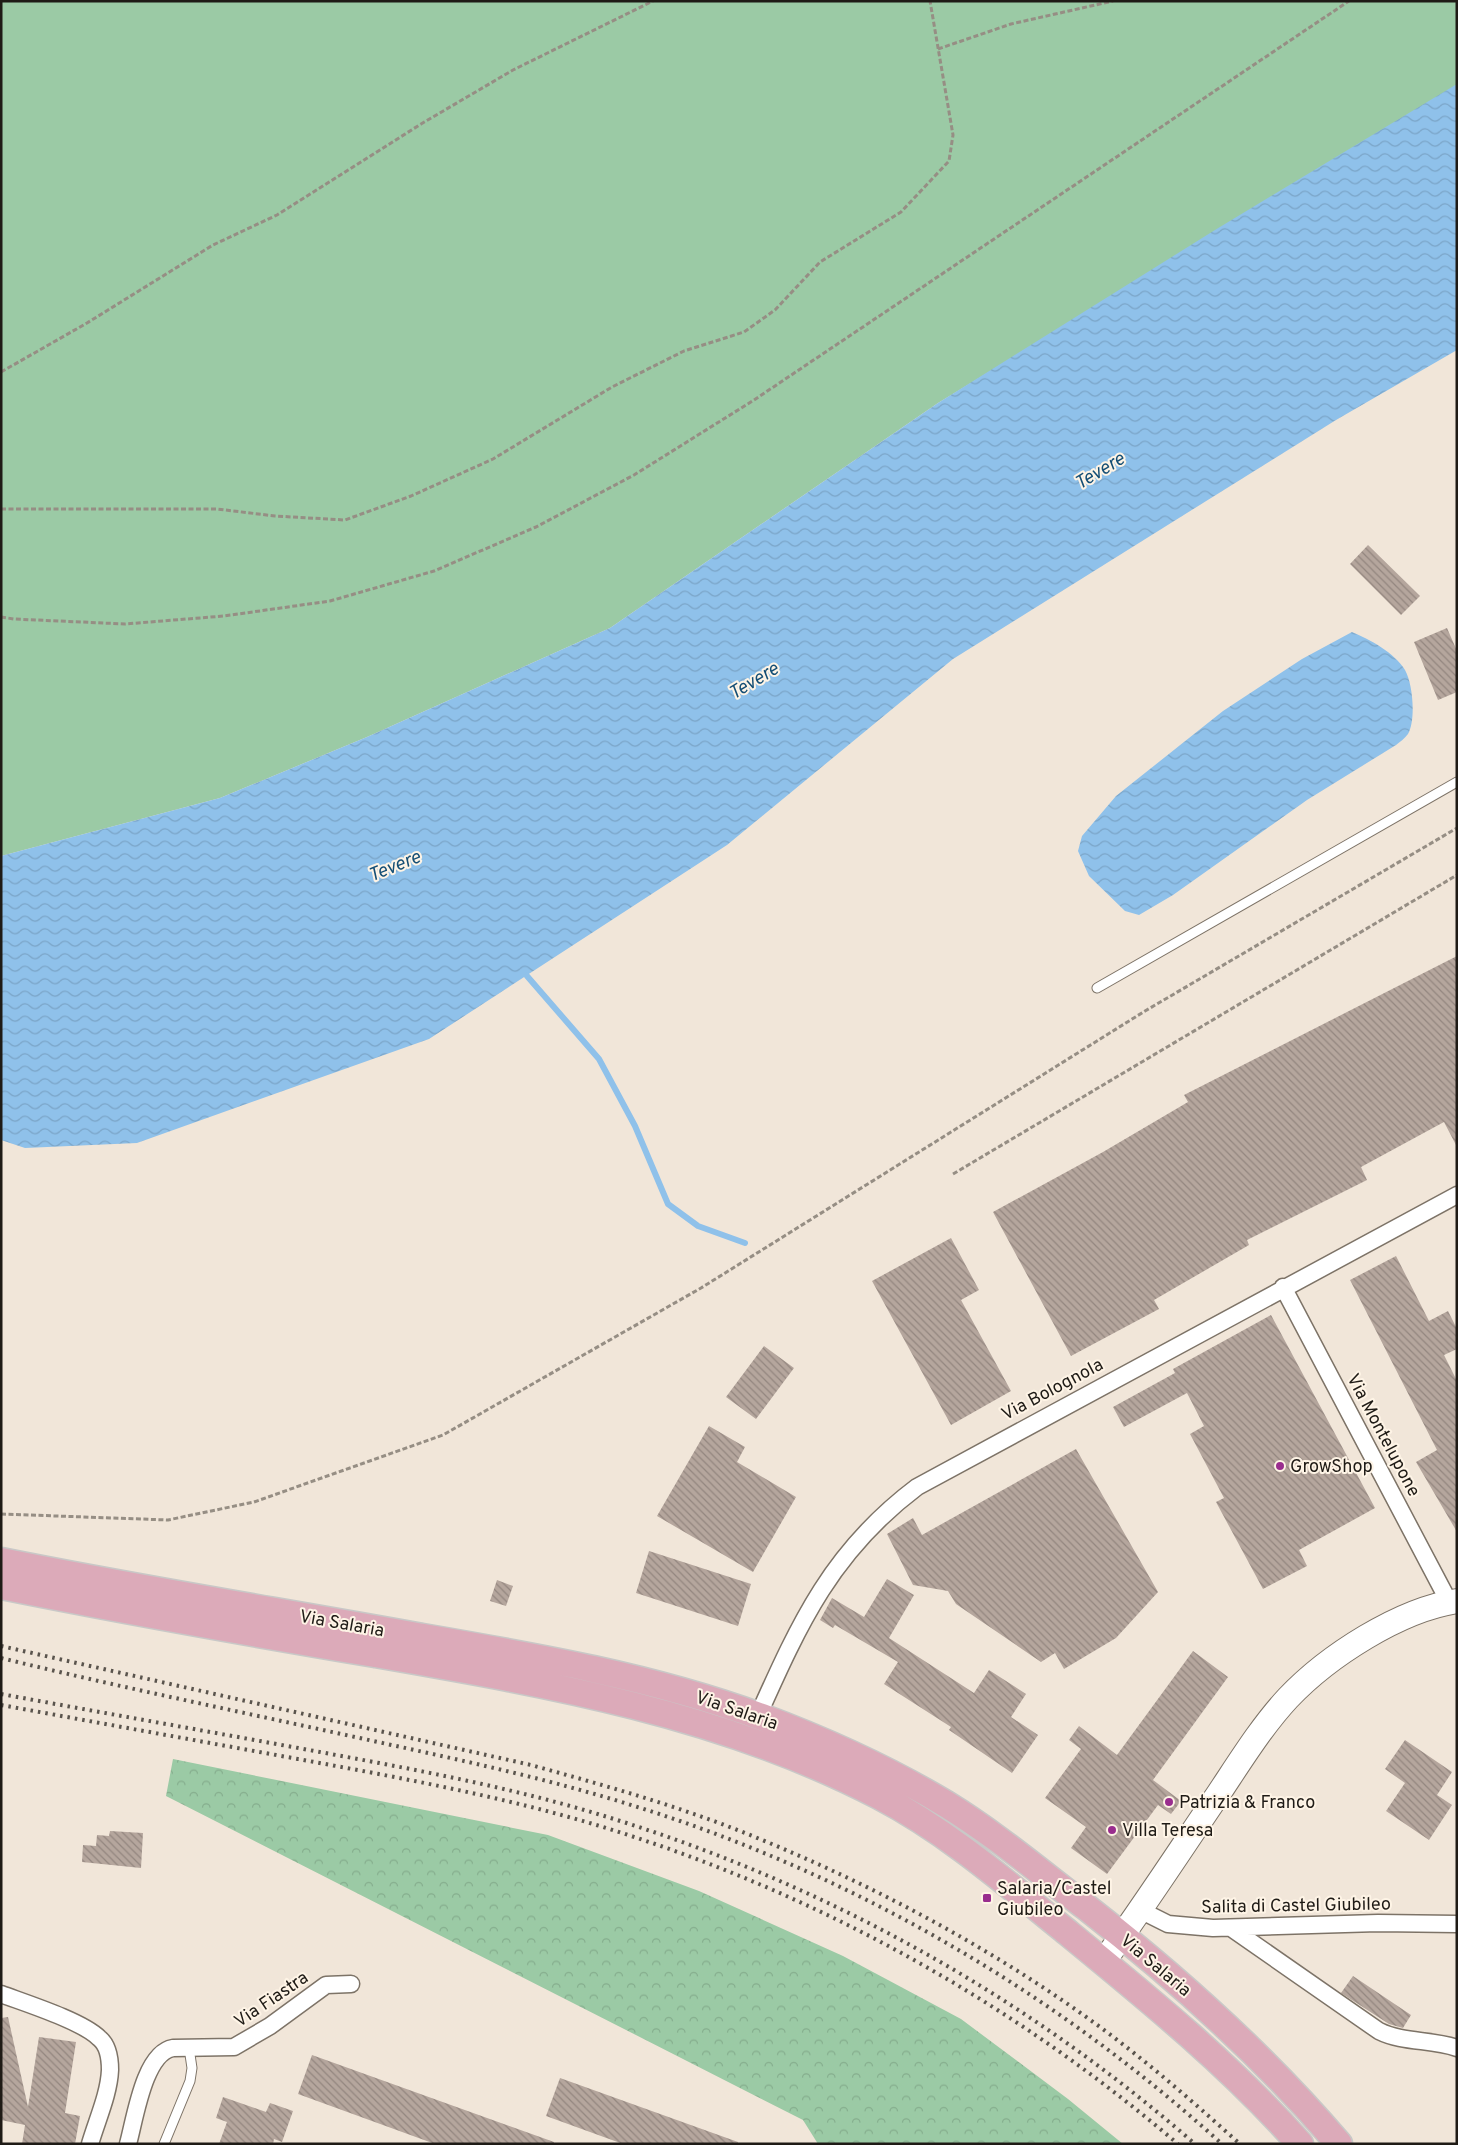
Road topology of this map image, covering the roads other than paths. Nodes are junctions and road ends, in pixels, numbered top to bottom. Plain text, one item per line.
1 (1457, 782) edge
2 (1098, 988) dead end
3 (1457, 1195) edge
4 (1283, 1287) junction
5 (1, 1561) edge
6 (1, 1586) edge
7 (1453, 1602) edge
8 (758, 1716) junction
9 (1140, 1910) junction
10 (1457, 1924) edge
11 (1230, 1928) junction
12 (1122, 1936) junction
13 (1104, 1961) junction
14 (351, 1984) dead end
15 (1, 1994) edge
16 (189, 2048) junction
17 (1457, 2048) edge
18 (90, 2144) edge
19 (128, 2144) edge
20 (164, 2144) edge
21 (1300, 2144) edge
22 (1339, 2144) edge

1 - 2 lane
3 - 4 street, Via Bolognola
4 - 7 street, Via Montelupone
4 - 8 street, Via Bolognola
5 - 8 main road, Via Salaria
6 - 13 main road, Via Salaria
7 - 9 street
8 - 12 main road, Via Salaria
9 - 11 street, Salita di Castel Giubileo
9 - 12 street
10 - 11 street, Salita di Castel Giubileo
11 - 17 street
12 - 13 street
12 - 22 main road, Via Salaria
13 - 21 main road, Via Salaria
14 - 16 street, Via Fiastra
15 - 18 street
16 - 19 street, Via Fiastra
16 - 20 lane

